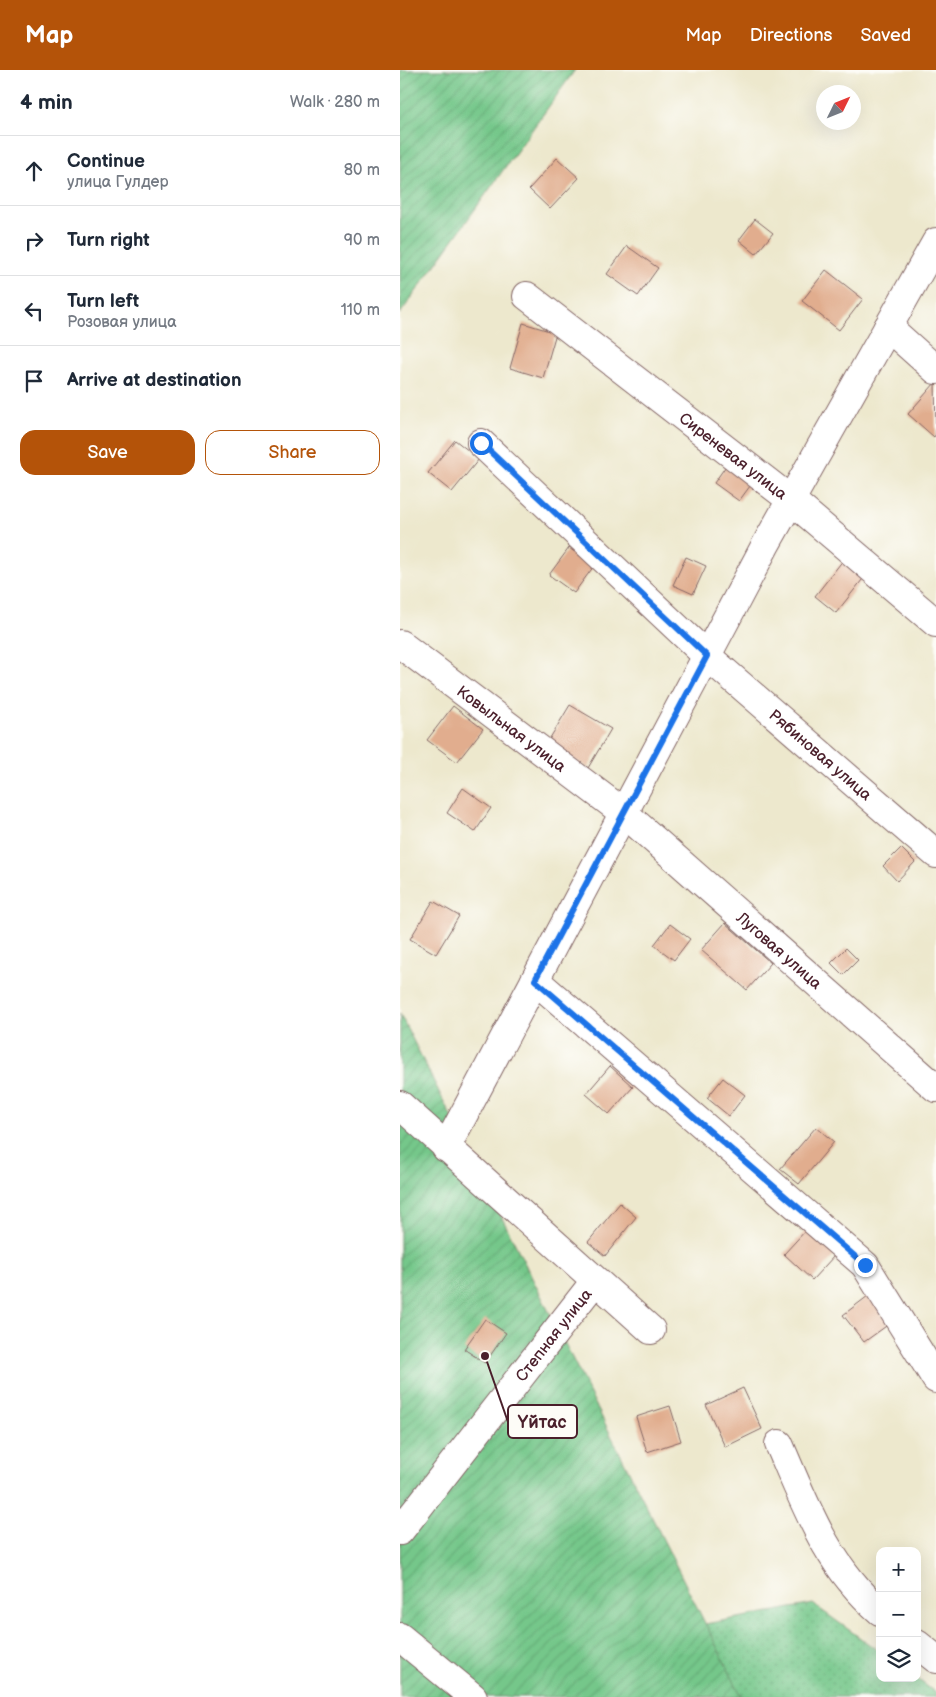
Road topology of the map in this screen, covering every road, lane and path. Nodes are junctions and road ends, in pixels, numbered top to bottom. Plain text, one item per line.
1 (936, 242) edge
2 (527, 296) dead end
3 (888, 327) junction
4 (936, 370) edge
5 (481, 443) dead end
6 (791, 500) junction
7 (936, 623) edge
8 (400, 644) edge
9 (707, 656) junction
10 (624, 812) junction
11 (936, 854) edge
12 (535, 980) junction
13 (936, 1088) edge
14 (400, 1106) edge
15 (446, 1148) junction
16 (595, 1281) junction
17 (651, 1330) dead end
18 (936, 1379) edge
19 (779, 1444) dead end
20 (400, 1532) edge
21 (876, 1607) edge
22 (400, 1637) edge
23 (921, 1647) edge
24 (936, 1659) edge
25 (473, 1697) edge

1 - 3 street
2 - 6 street, Сиреневая улица
3 - 4 street
3 - 6 street
5 - 9 street, Рябиновая улица
6 - 7 street, Сиреневая улица
6 - 9 street
8 - 10 street, Ковыльная улица
9 - 10 street
9 - 11 street, Рябиновая улица
10 - 12 street
10 - 13 street, Луговая улица
12 - 15 street
12 - 18 street
14 - 15 street
15 - 16 street
16 - 17 street
16 - 20 street, Степная улица
19 - 21 street
22 - 25 street
23 - 24 street

